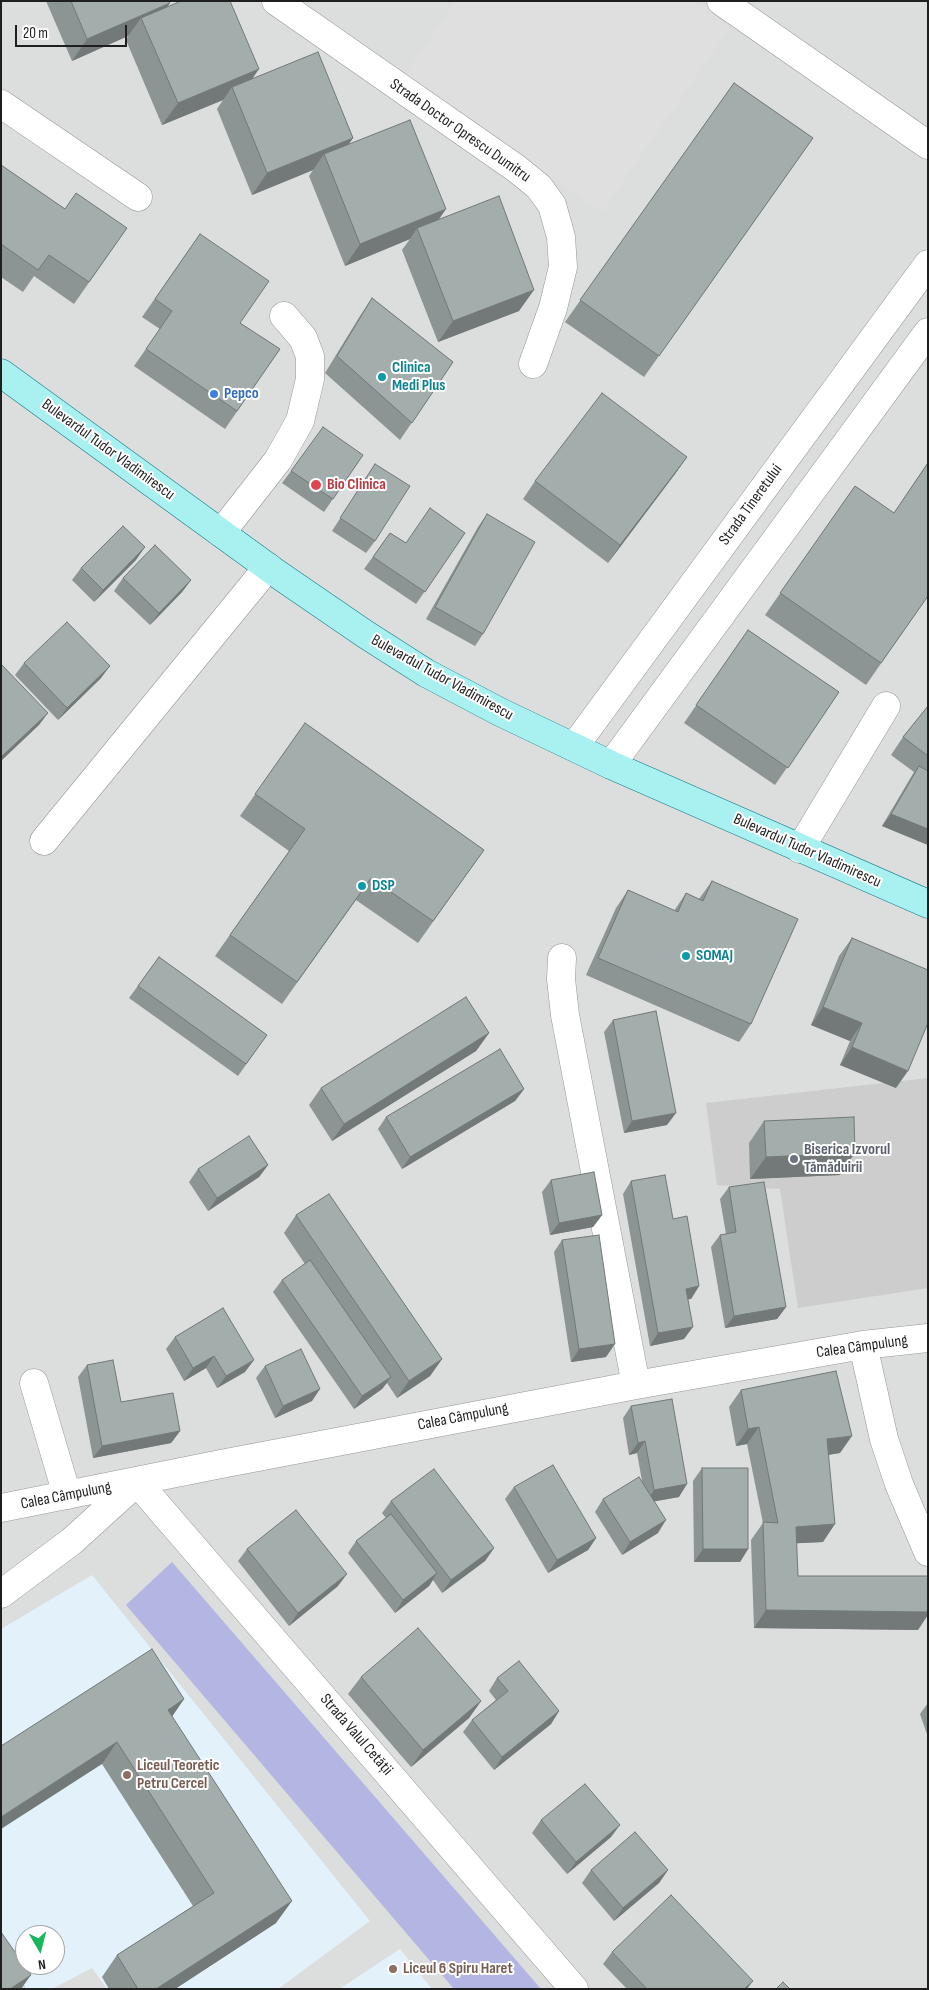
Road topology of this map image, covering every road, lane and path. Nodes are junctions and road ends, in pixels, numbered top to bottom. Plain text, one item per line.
1 (276, 1) edge
2 (721, 1) edge
3 (1, 104) edge
4 (928, 145) edge
5 (138, 197) dead end
6 (928, 264) edge
7 (284, 316) dead end
8 (928, 332) edge
9 (533, 364) dead end
10 (1, 373) edge
11 (222, 533) junction
12 (268, 567) junction
13 (886, 706) dead end
14 (574, 747) junction
15 (611, 764) junction
16 (44, 841) dead end
17 (800, 849) junction
18 (928, 904) edge
19 (562, 958) dead end
20 (928, 1338) edge
21 (863, 1345) junction
22 (34, 1383) dead end
23 (636, 1385) junction
24 (137, 1482) junction
25 (66, 1495) junction
26 (32, 1503) junction
27 (1, 1508) edge
28 (1, 1530) edge
29 (928, 1552) edge
30 (1, 1594) edge
31 (574, 1989) edge

1 - 9 street, Strada Doctor Oprescu Dumitru
2 - 4 street
3 - 5 street
6 - 14 street, Strada Tineretului
7 - 11 street
8 - 15 street
10 - 11 main road, Bulevardul Tudor Vladimirescu
11 - 12 main road, Bulevardul Tudor Vladimirescu
12 - 14 main road, Bulevardul Tudor Vladimirescu
12 - 16 street
13 - 17 street
14 - 15 main road, Bulevardul Tudor Vladimirescu
15 - 17 main road, Bulevardul Tudor Vladimirescu
17 - 18 main road, Bulevardul Tudor Vladimirescu
19 - 23 street
20 - 21 street, Calea Câmpulung
21 - 23 street, Calea Câmpulung
21 - 29 street
22 - 25 street
23 - 24 street, Calea Câmpulung
24 - 25 street, Calea Câmpulung
24 - 30 street
24 - 31 street, Strada Valul Cetății
25 - 26 street, Calea Câmpulung
26 - 27 street, Calea Câmpulung
26 - 28 street

